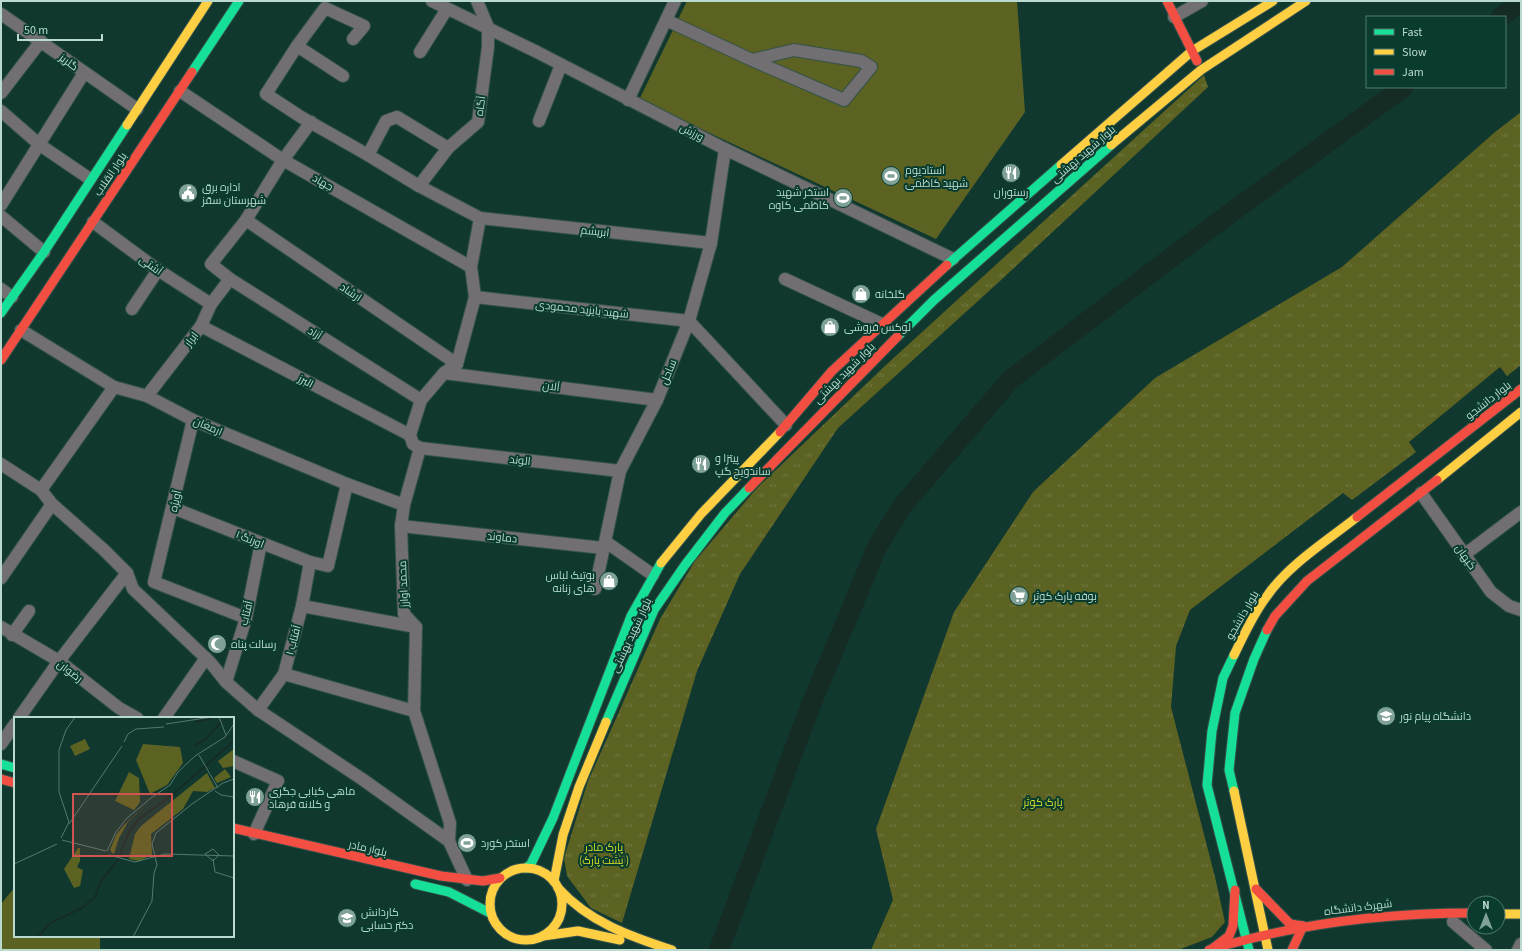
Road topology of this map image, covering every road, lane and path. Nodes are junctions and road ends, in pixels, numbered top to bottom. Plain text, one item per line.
1 (239, 1) edge
2 (432, 1) edge
3 (477, 1) edge
4 (675, 1) edge
5 (1167, 1) edge
6 (1202, 1) edge
7 (1273, 1) edge
8 (1306, 1) edge
9 (203, 3) edge
10 (447, 9) junction
11 (1, 14) edge
12 (1174, 17) junction
13 (666, 20) junction
14 (488, 27) junction
15 (353, 39) dead end
16 (41, 41) junction
17 (297, 46) junction
18 (1192, 51) junction
19 (420, 52) dead end
20 (752, 60) junction
21 (561, 65) junction
22 (1201, 70) junction
23 (84, 73) junction
24 (343, 76) dead end
25 (180, 91) junction
26 (1, 93) edge
27 (628, 100) junction
28 (137, 109) junction
29 (1, 111) edge
30 (539, 121) dead end
31 (311, 122) junction
32 (118, 138) junction
33 (40, 145) junction
34 (448, 148) junction
35 (725, 149) junction
36 (368, 155) junction
37 (283, 160) junction
38 (122, 165) junction
39 (90, 179) junction
40 (419, 186) junction
41 (1, 205) edge
42 (1, 216) edge
43 (480, 218) junction
44 (246, 220) junction
45 (93, 222) junction
46 (711, 243) junction
47 (44, 252) junction
48 (953, 259) junction
49 (471, 267) junction
50 (158, 270) junction
51 (230, 279) junction
52 (785, 279) dead end
53 (1, 289) edge
54 (12, 297) junction
55 (475, 297) junction
56 (211, 304) junction
57 (132, 309) dead end
58 (1, 313) edge
59 (689, 321) junction
60 (884, 325) junction
61 (201, 326) junction
62 (21, 330) junction
63 (1, 360) edge
64 (457, 364) junction
65 (444, 373) junction
66 (114, 387) junction
67 (1521, 389) edge
68 (147, 396) junction
69 (421, 400) junction
70 (657, 400) junction
71 (1519, 418) edge
72 (194, 420) junction
73 (786, 425) junction
74 (410, 435) junction
75 (420, 448) junction
76 (1, 464) edge
77 (620, 471) junction
78 (347, 484) junction
79 (41, 490) junction
80 (1421, 493) junction
81 (52, 504) junction
82 (404, 505) junction
83 (173, 508) junction
84 (1521, 512) edge
85 (401, 526) junction
86 (261, 543) junction
87 (605, 545) junction
88 (1464, 555) junction
89 (310, 562) junction
90 (127, 573) junction
91 (652, 575) junction
92 (1, 578) edge
93 (595, 589) dead end
94 (302, 606) junction
95 (1521, 610) edge
96 (29, 611) dead end
97 (246, 618) junction
98 (416, 627) junction
99 (1, 628) edge
100 (12, 635) junction
101 (206, 658) junction
102 (59, 661) junction
103 (284, 674) junction
104 (226, 682) junction
105 (258, 710) junction
106 (414, 711) junction
107 (20, 717) edge
108 (135, 717) edge
109 (165, 717) edge
110 (14, 725) edge
111 (1, 744) edge
112 (234, 761) edge
113 (1, 764) edge
114 (14, 768) edge
115 (1219, 769) junction
116 (1, 779) edge
117 (14, 783) edge
118 (234, 829) edge
119 (253, 840) junction
120 (449, 841) junction
121 (526, 868) junction
122 (500, 878) junction
123 (467, 880) junction
124 (402, 881) dead end
125 (556, 885) junction
126 (1256, 889) junction
127 (1235, 890) junction
128 (490, 913) junction
129 (1466, 913) edge
130 (1506, 914) edge
131 (1521, 914) edge
132 (1453, 922) junction
133 (1466, 922) edge
134 (1506, 922) edge
135 (1521, 922) edge
136 (1303, 926) junction
137 (543, 936) junction
138 (1298, 937) junction
139 (624, 938) junction
140 (1267, 943) edge
141 (1521, 944) edge
142 (1246, 947) edge
143 (1211, 949) edge
144 (651, 950) edge
145 (672, 950) edge
146 (1292, 950) edge
147 (1486, 950) edge
148 (1518, 950) edge

1 - 25 main road, بلوار انقلاب
2 - 10 street, ورزش
3 - 14 street
4 - 13 street
5 - 12 main road
6 - 12 street
7 - 18 main road, بلوار شهید بهشتی
8 - 22 main road, بلوار شهید بهشتی
9 - 28 main road, بلوار انقلاب
10 - 14 street, ورزش
10 - 19 street
11 - 16 street, گلریز
12 - 18 main road
13 - 20 street
13 - 27 street
14 - 21 street, ورزش
14 - 34 street, آگاه
15 - 17 street
16 - 23 street, گلریز
16 - 26 street
17 - 24 street
17 - 31 street
18 - 22 main road
18 - 48 main road, بلوار شهید بهشتی
20 - 20 street
21 - 27 street, ورزش
21 - 30 street
22 - 125 main road, بلوار شهید بهشتی
23 - 28 street, گلریز
23 - 33 street
25 - 37 street, جهاد
25 - 38 main road, بلوار انقلاب
27 - 35 street, ورزش
28 - 32 main road, بلوار انقلاب
29 - 33 street
31 - 36 street
31 - 37 street
32 - 38 main road
32 - 39 main road, بلوار انقلاب
33 - 39 street
33 - 41 street
34 - 36 street
34 - 40 street, آگاه
35 - 46 street, ساحل
35 - 48 street, ورزش
36 - 40 street
37 - 44 street
37 - 49 street, جهاد
38 - 45 main road, بلوار انقلاب
39 - 47 main road, بلوار انقلاب
40 - 43 street
42 - 47 street
43 - 46 street, ابریشم
43 - 49 street
44 - 51 street, آزاد
44 - 64 street, ارشاد
45 - 50 street, آشتی
45 - 62 main road, بلوار انقلاب
46 - 59 street, ساحل
47 - 54 main road, بلوار انقلاب
48 - 60 main road, بلوار شهید بهشتی
49 - 55 street
50 - 56 street, آشتی
50 - 57 street
51 - 56 street, ابرار
51 - 69 street, آزاد
52 - 60 street
53 - 54 street
54 - 58 main road, بلوار انقلاب
55 - 59 street, شهید بایزید محمودی
55 - 64 street
56 - 61 street, ابرار
59 - 70 street, ساحل
59 - 73 street
60 - 73 main road, بلوار شهید بهشتی
61 - 68 street, ابرار
61 - 74 street, البرز
62 - 63 main road, بلوار انقلاب
62 - 66 street, ارمغان
64 - 65 street
65 - 69 street
65 - 70 street, آلان
66 - 68 street, ارمغان
66 - 79 street
67 - 115 main road, بلوار دانشجو
68 - 72 street, ارمغان
69 - 74 street
70 - 77 street, ساحل
71 - 80 main road, بلوار دانشجو
72 - 78 street, ارمغان
72 - 83 street, آویژه
73 - 91 main road, بلوار شهید بهشتی
74 - 75 street
75 - 77 street, الوند
75 - 82 street, محمد اوارز
76 - 79 street
77 - 87 street, ساحل
78 - 82 street, ارمغان
78 - 89 street, اورنگ ۱
79 - 81 street
80 - 88 street, کیهان
80 - 115 main road, بلوار دانشجو
81 - 90 street
81 - 92 street
82 - 85 street, محمد اوارز
83 - 86 street, اورنگ ۱
83 - 97 street, آویژه
84 - 88 street
85 - 87 street, دماوند
85 - 98 street, محمد اوارز
86 - 89 street, اورنگ ۱
86 - 97 street, آفتاب
87 - 91 street
87 - 93 street, ساحل
88 - 95 street, کیهان
89 - 94 street, آفتاب ۱
90 - 101 street
90 - 102 street
91 - 121 main road, بلوار شهید بهشتی
94 - 98 street
94 - 103 street, آفتاب ۱
96 - 100 street
97 - 104 street, آفتاب
98 - 106 street
99 - 100 street, رضوان
100 - 102 street, رضوان
101 - 104 street
101 - 109 street
102 - 107 street
102 - 108 street, رضوان
103 - 105 street, آفتاب ۱
103 - 106 street
104 - 105 street
105 - 120 street
106 - 120 street
110 - 111 street
112 - 119 street
113 - 114 main road
115 - 126 main road, بلوار دانشجو
115 - 127 main road, بلوار دانشجو
116 - 117 main road
118 - 119 main road, بلوار مادر
119 - 123 main road, بلوار مادر
120 - 123 street
121 - 122 main road
121 - 125 main road
122 - 123 main road, بلوار مادر
122 - 128 main road
124 - 128 main road
125 - 137 main road
125 - 139 main road
126 - 136 main road
126 - 140 main road, بلوار دانشجو
127 - 142 main road, بلوار دانشجو
127 - 143 main road
128 - 137 main road
129 - 136 main road, شهرک دانشگاه
130 - 131 main road
132 - 133 main road
132 - 138 main road
132 - 147 street
134 - 135 main road
136 - 138 main road
136 - 140 main road, شهرک دانشگاه
137 - 139 main road
138 - 140 main road
138 - 146 main road
139 - 144 main road
139 - 145 main road
140 - 142 main road, شهرک دانشگاه
141 - 148 street
142 - 143 main road, شهرک دانشگاه

